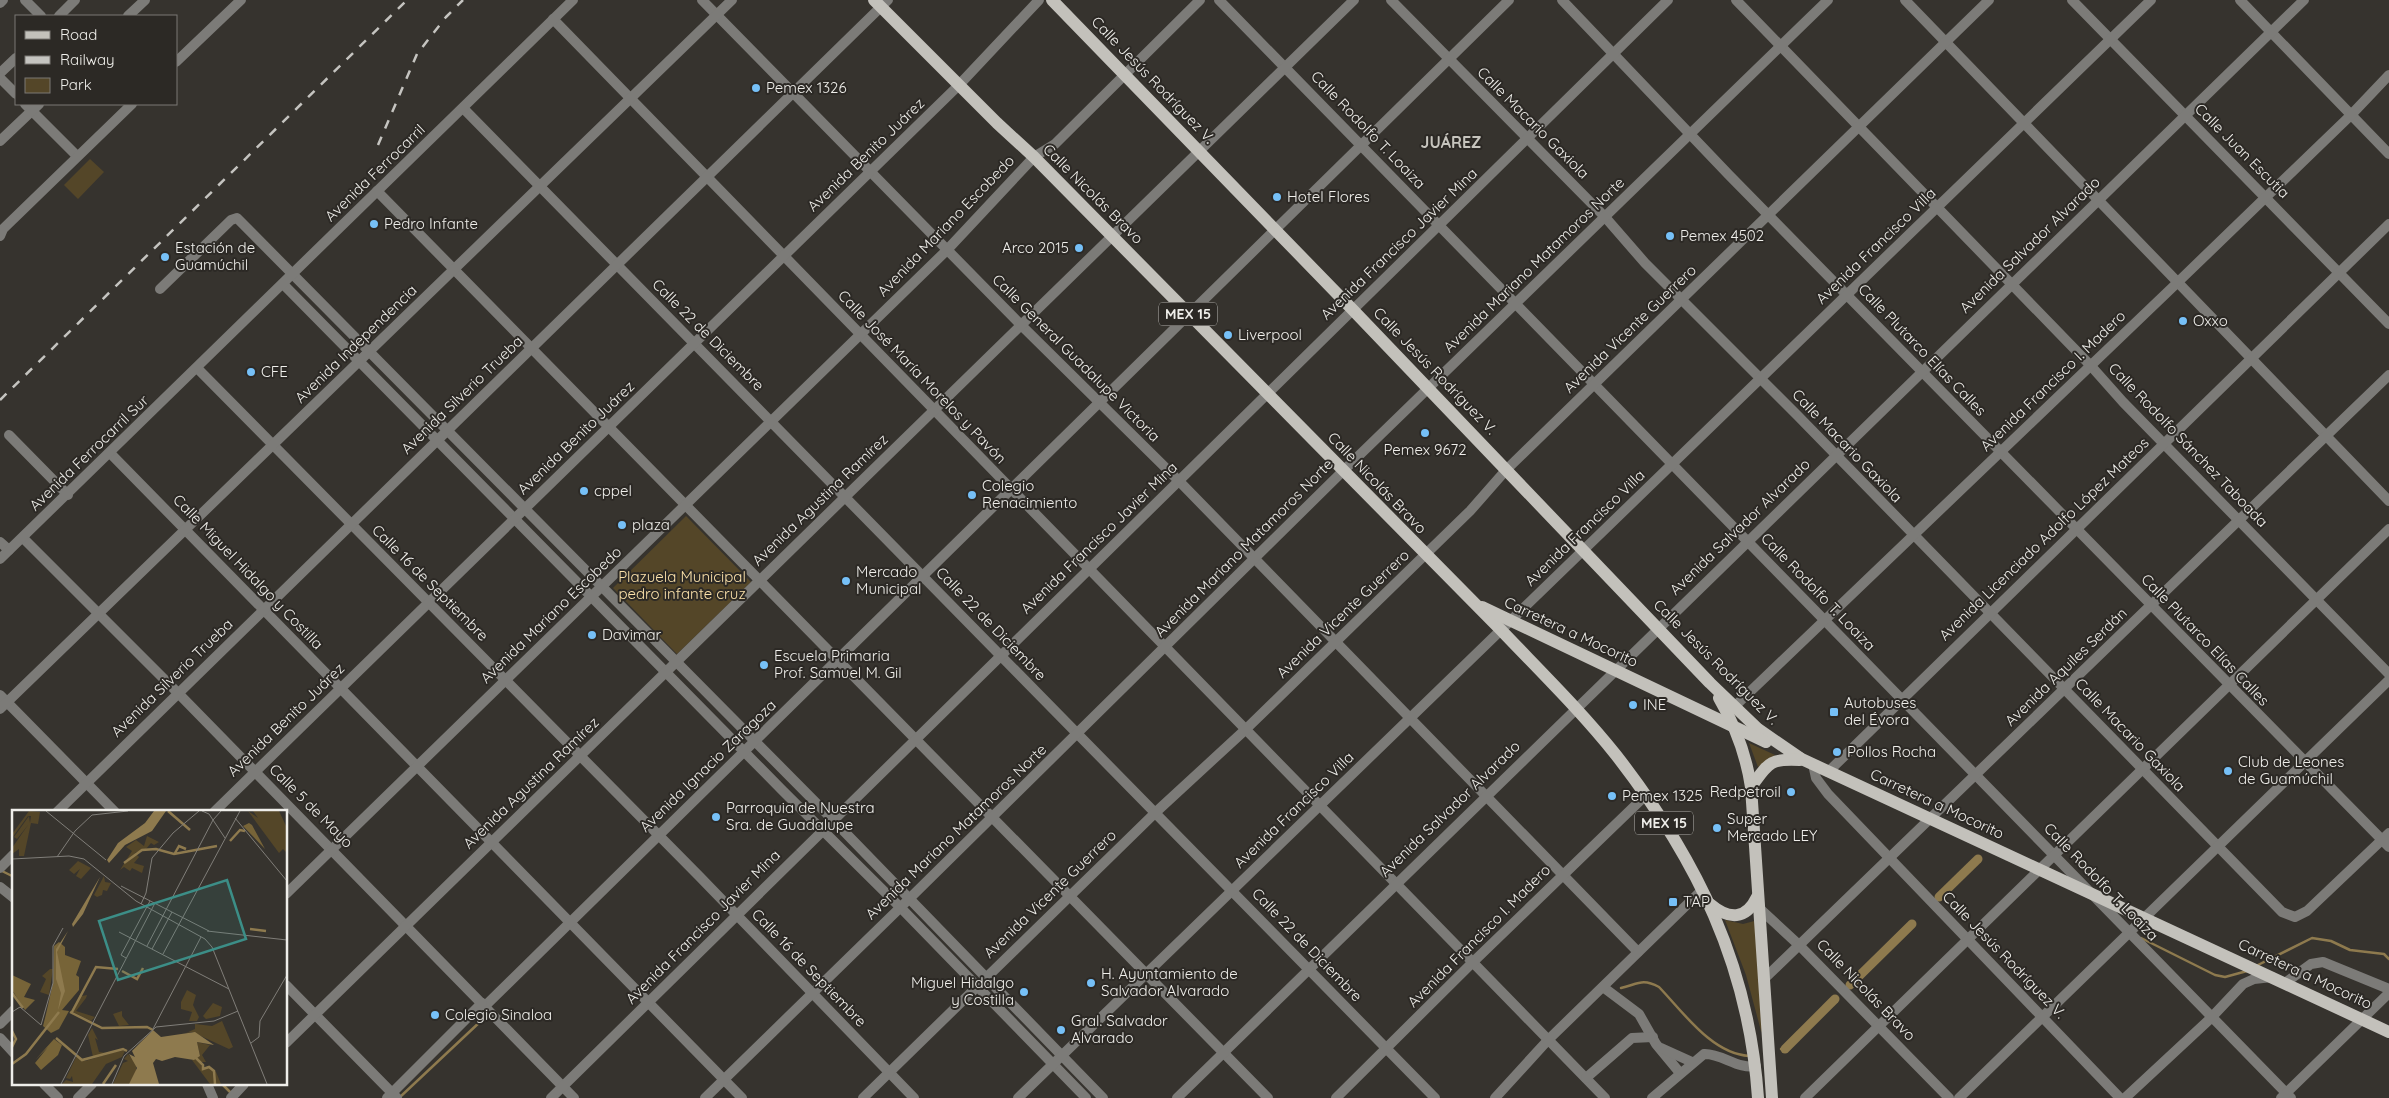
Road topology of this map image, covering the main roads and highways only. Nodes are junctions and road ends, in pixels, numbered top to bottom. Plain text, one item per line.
1 (1052, 0) edge
2 (881, 2) edge
3 (1473, 603) junction
4 (1710, 683) junction
5 (1736, 727) junction
6 (1805, 761) junction
7 (1751, 787) junction
8 (1758, 902) junction
9 (1710, 904) junction
10 (2389, 1032) edge
11 (1773, 1096) edge
12 (1758, 1098) edge

1 - 4 main road, Calle Jesús Rodríguez V.
2 - 3 main road, Calle Nicolás Bravo / MEX 15
3 - 5 main road, Carretera a Mocorito
3 - 9 main road, Calle Nicolás Bravo / MEX 15
4 - 5 main road
4 - 6 main road, Calle Jesús Rodríguez V.
5 - 6 main road, Carretera a Mocorito
5 - 7 main road
6 - 7 main road
6 - 10 main road, Carretera a Mocorito
7 - 8 main road
8 - 9 main road
8 - 11 main road
9 - 12 main road, Calle Nicolás Bravo / MEX 15

